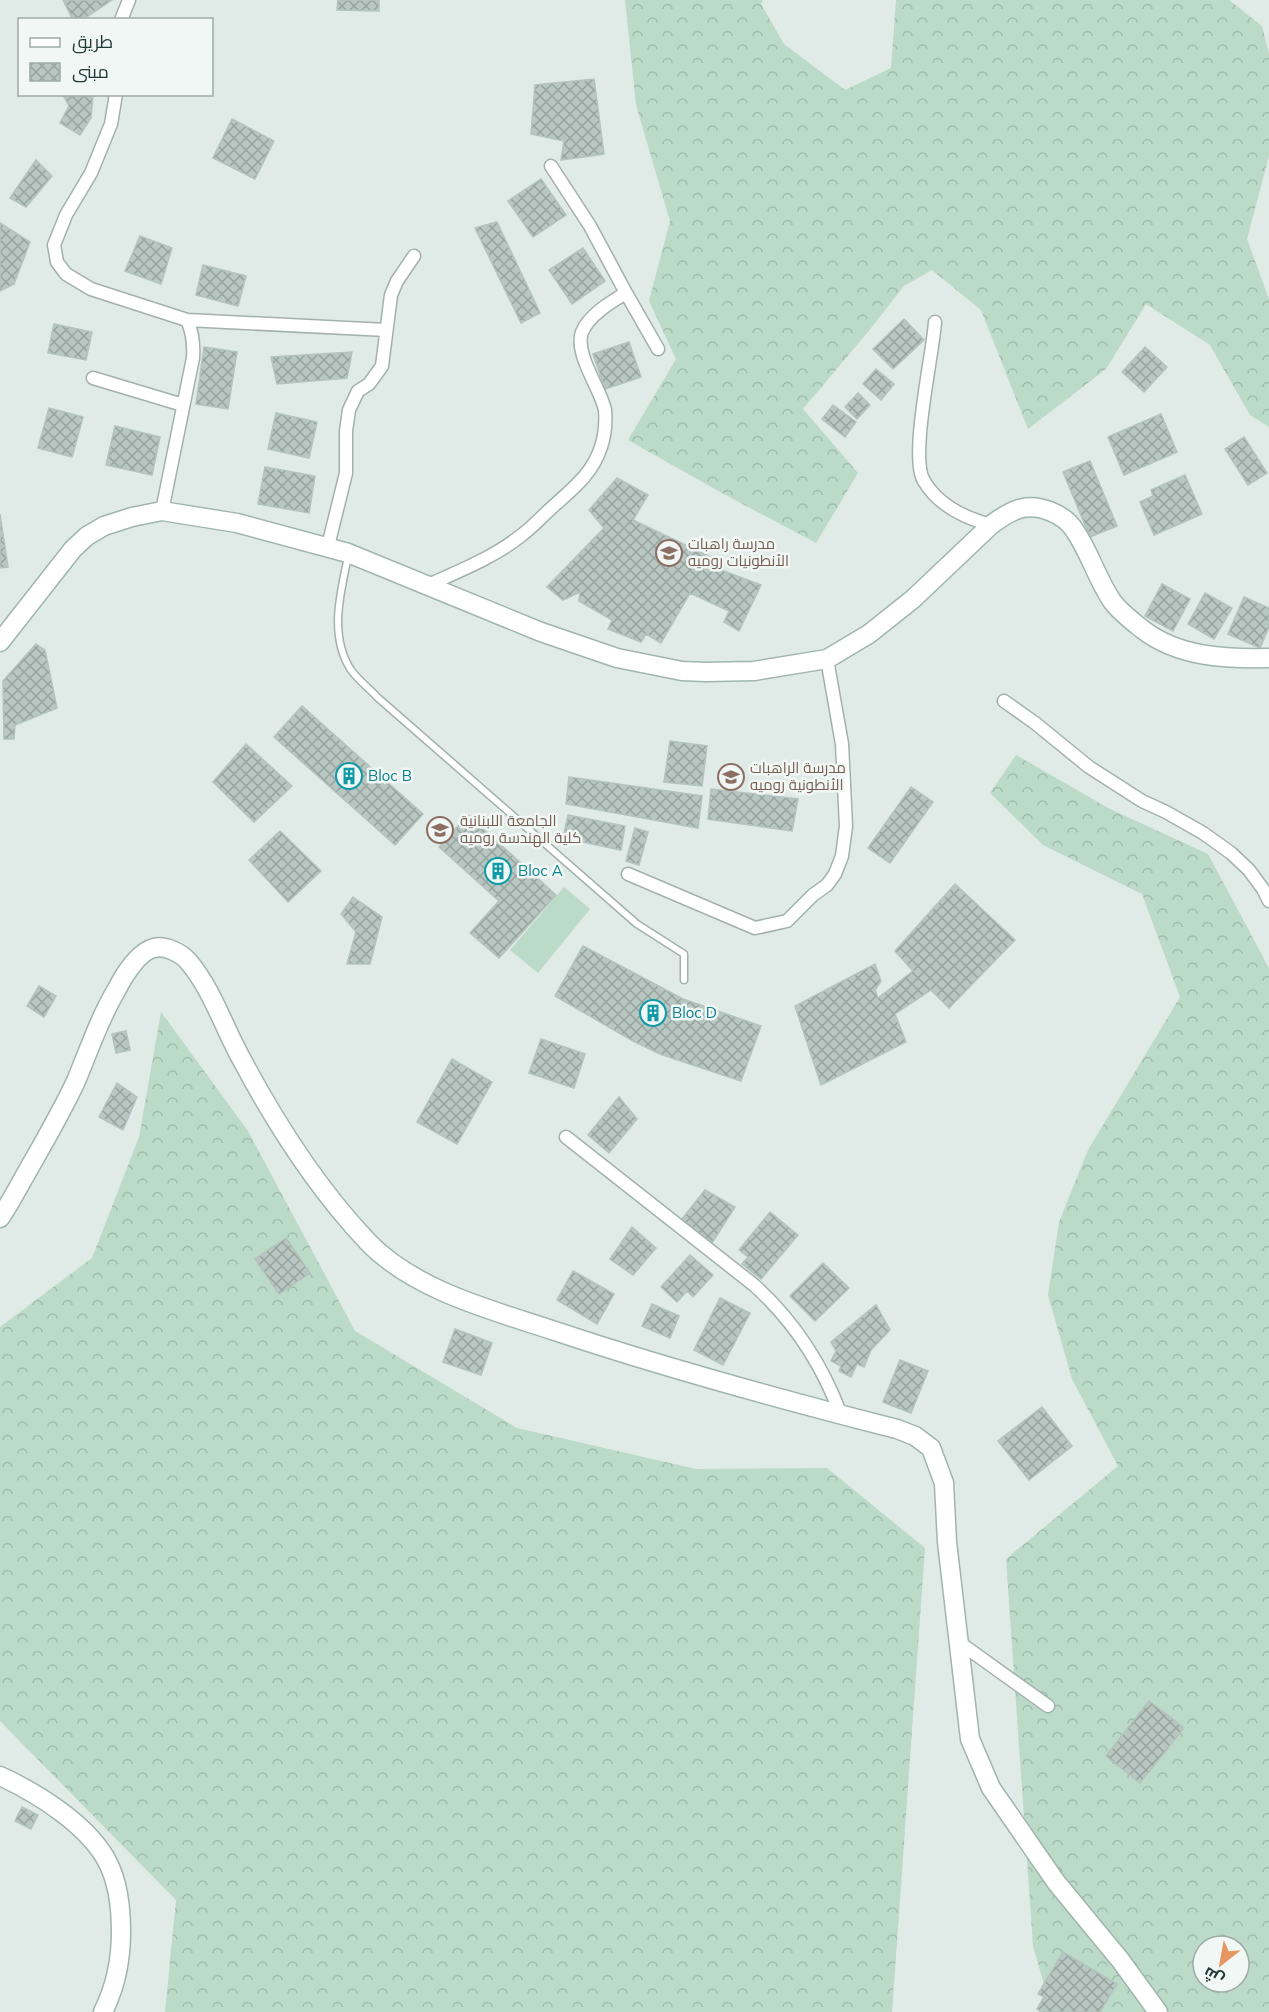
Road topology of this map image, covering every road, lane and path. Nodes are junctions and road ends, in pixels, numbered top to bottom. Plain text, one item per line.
1 (129, 0) edge
2 (122, 18) edge
3 (116, 96) edge
4 (551, 166) dead end
5 (414, 256) dead end
6 (626, 293) junction
7 (187, 320) junction
8 (934, 322) dead end
9 (387, 330) junction
10 (658, 349) dead end
11 (93, 378) dead end
12 (183, 405) junction
13 (162, 511) junction
14 (991, 525) junction
15 (327, 546) junction
16 (348, 553) junction
17 (426, 586) junction
18 (0, 642) edge
19 (1269, 658) edge
20 (827, 659) junction
21 (1004, 701) dead end
22 (628, 874) dead end
23 (1269, 902) edge
24 (684, 980) dead end
25 (566, 1137) dead end
26 (0, 1218) edge
27 (841, 1415) junction
28 (960, 1643) junction
29 (1048, 1706) dead end
30 (0, 1776) edge
31 (103, 2012) edge
32 (1158, 2012) edge

1 - 2 street
3 - 7 street
4 - 6 street
5 - 9 street
6 - 10 street
6 - 17 street
7 - 9 street
7 - 12 street
8 - 14 street
9 - 15 street
11 - 12 street
12 - 13 street
13 - 15 street
13 - 18 street
14 - 19 street
14 - 20 street
15 - 16 street
16 - 17 street
16 - 24 lane
17 - 20 street
20 - 22 street
21 - 23 street
25 - 27 street
26 - 27 street
27 - 28 street
28 - 29 street
28 - 32 street
30 - 31 street

